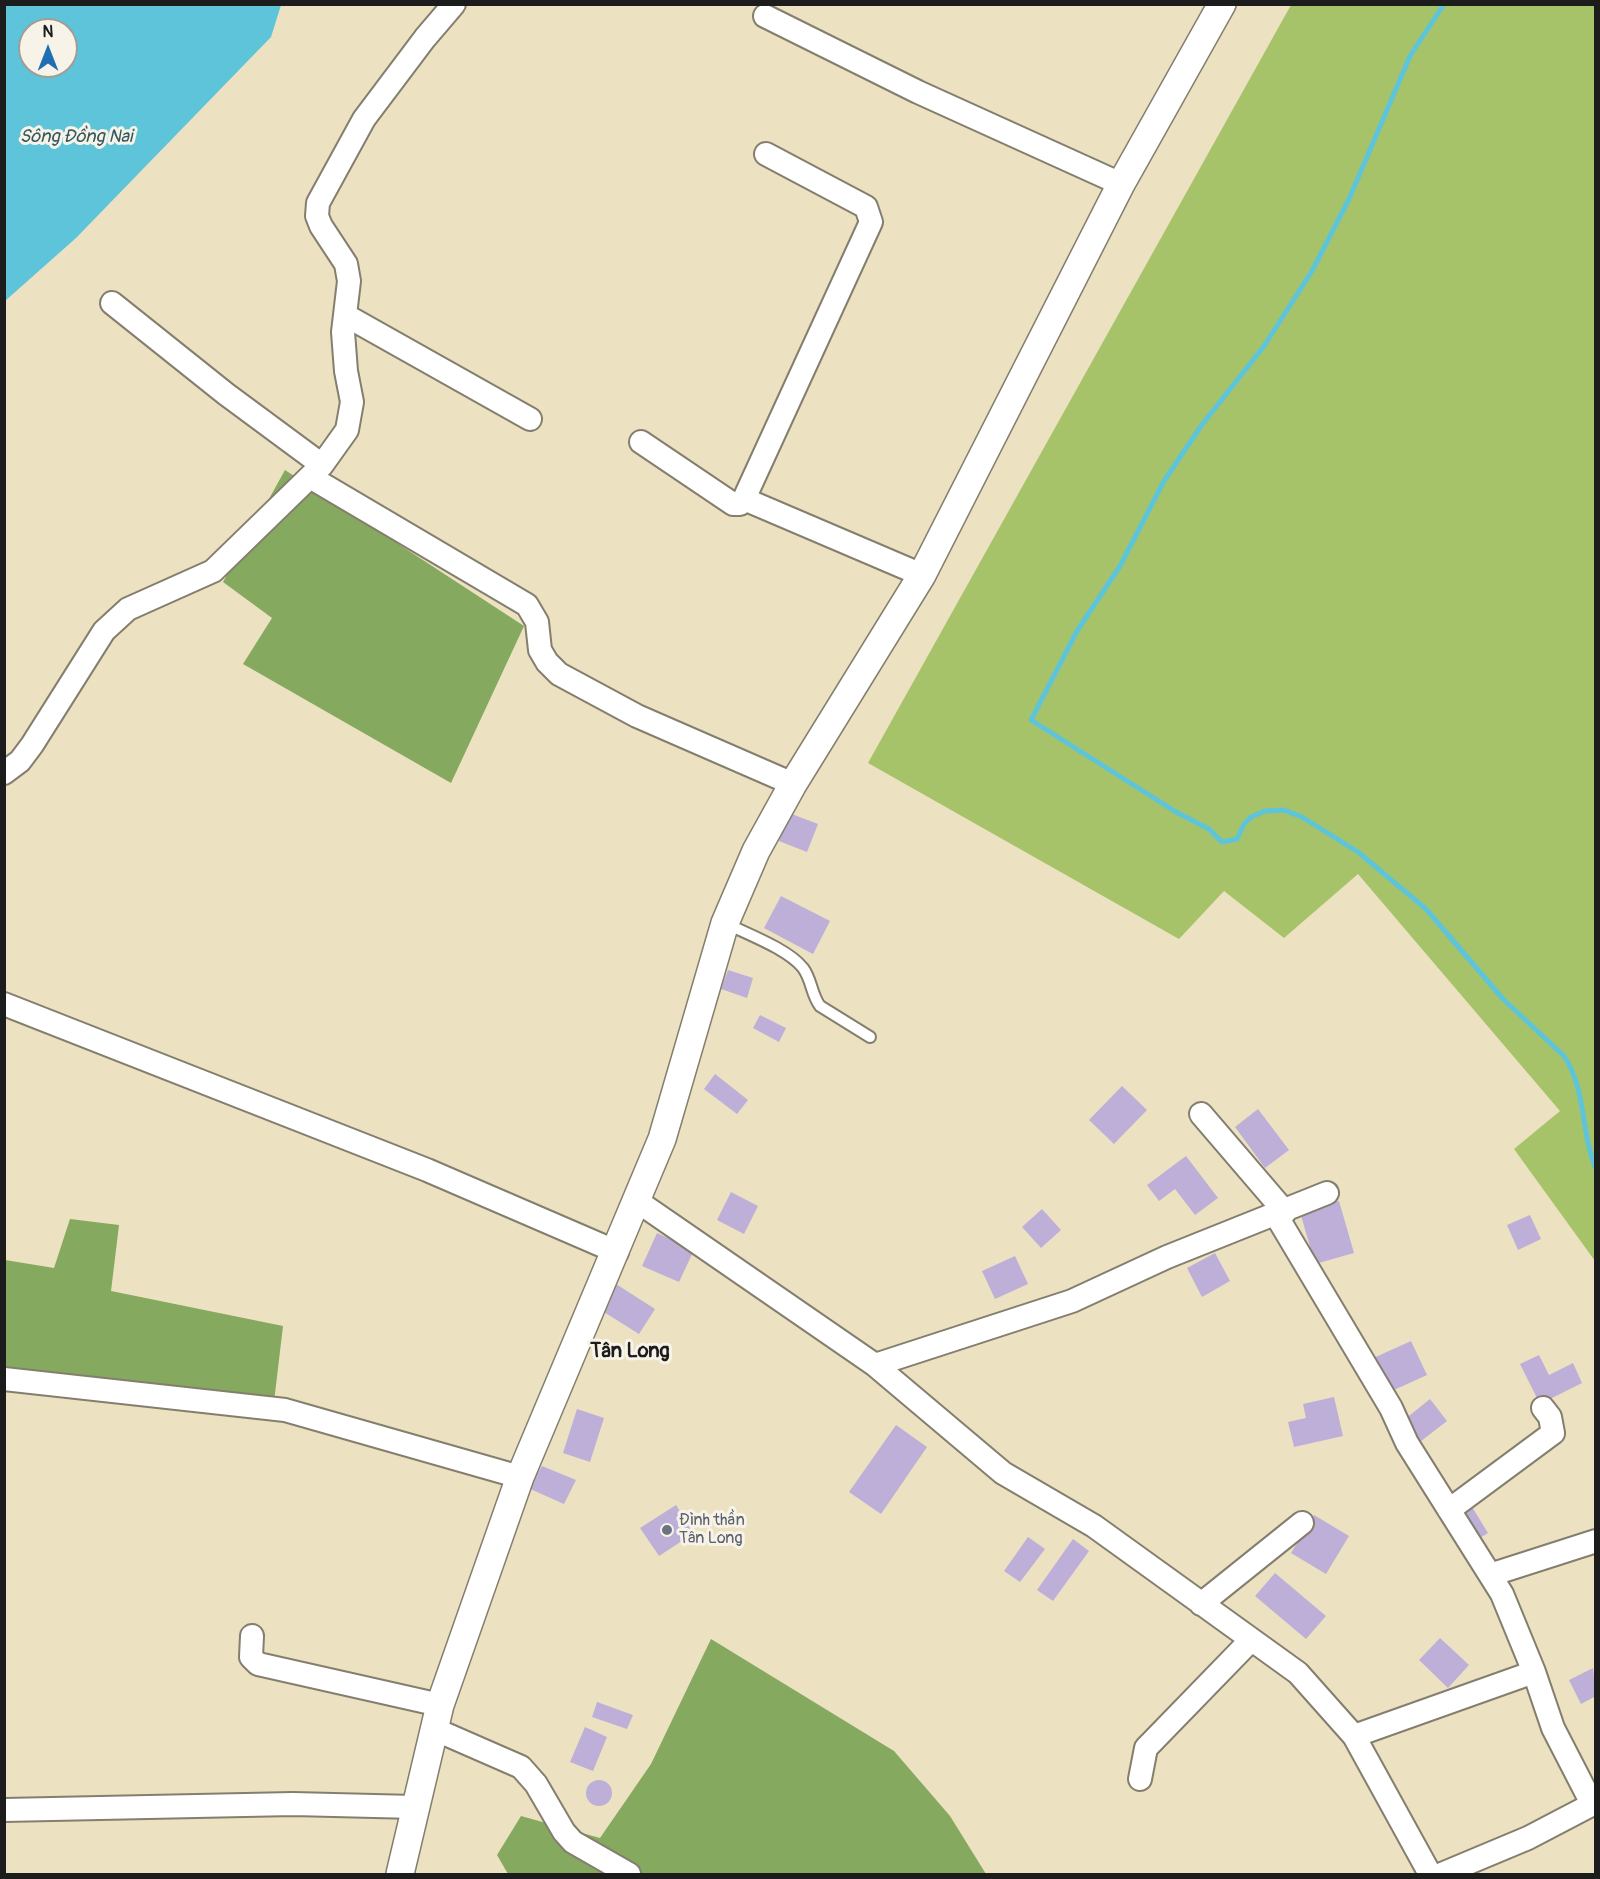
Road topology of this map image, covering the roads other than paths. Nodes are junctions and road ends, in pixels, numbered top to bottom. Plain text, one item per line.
1 (454, 4) edge
2 (1222, 4) edge
3 (765, 15) dead end
4 (766, 154) dead end
5 (1121, 184) junction
6 (112, 303) dead end
7 (345, 315) junction
8 (530, 419) dead end
9 (641, 442) dead end
10 (316, 471) junction
11 (744, 499) junction
12 (922, 575) junction
13 (4, 773) edge
14 (793, 784) junction
15 (725, 923) junction
16 (4, 1004) edge
17 (870, 1037) dead end
18 (1201, 1114) dead end
19 (1328, 1193) dead end
20 (637, 1201) junction
21 (1280, 1213) junction
22 (617, 1252) junction
23 (876, 1365) junction
24 (4, 1379) edge
25 (1543, 1408) dead end
26 (520, 1477) junction
27 (1449, 1510) junction
28 (1302, 1523) dead end
29 (1596, 1541) edge
30 (1490, 1575) junction
31 (1201, 1604) junction
32 (252, 1636) dead end
33 (1251, 1640) junction
34 (1534, 1672) junction
35 (437, 1717) junction
36 (1354, 1736) junction
37 (1140, 1779) dead end
38 (1595, 1803) edge
39 (415, 1807) junction
40 (4, 1810) edge
41 (400, 1875) edge
42 (629, 1875) edge
43 (1430, 1875) edge
44 (1442, 1875) edge

1 - 7 street
2 - 5 street
3 - 5 street
4 - 11 street
5 - 12 street
6 - 10 street
7 - 8 street
7 - 10 street
9 - 11 street
10 - 13 street
10 - 14 street
11 - 12 street
12 - 14 street
14 - 15 street
15 - 17 lane
15 - 20 street
16 - 22 street
18 - 21 street
19 - 21 street
20 - 22 street
20 - 23 street
21 - 23 street
21 - 27 street
22 - 26 street
23 - 31 street
24 - 26 street
25 - 27 street
26 - 35 street
27 - 30 street
28 - 31 street
29 - 30 street
30 - 34 street
31 - 33 street
32 - 35 street
33 - 36 street
33 - 37 street
34 - 36 street
34 - 38 street
35 - 39 street
35 - 42 street
36 - 43 street
38 - 44 street
39 - 40 street
39 - 41 street

